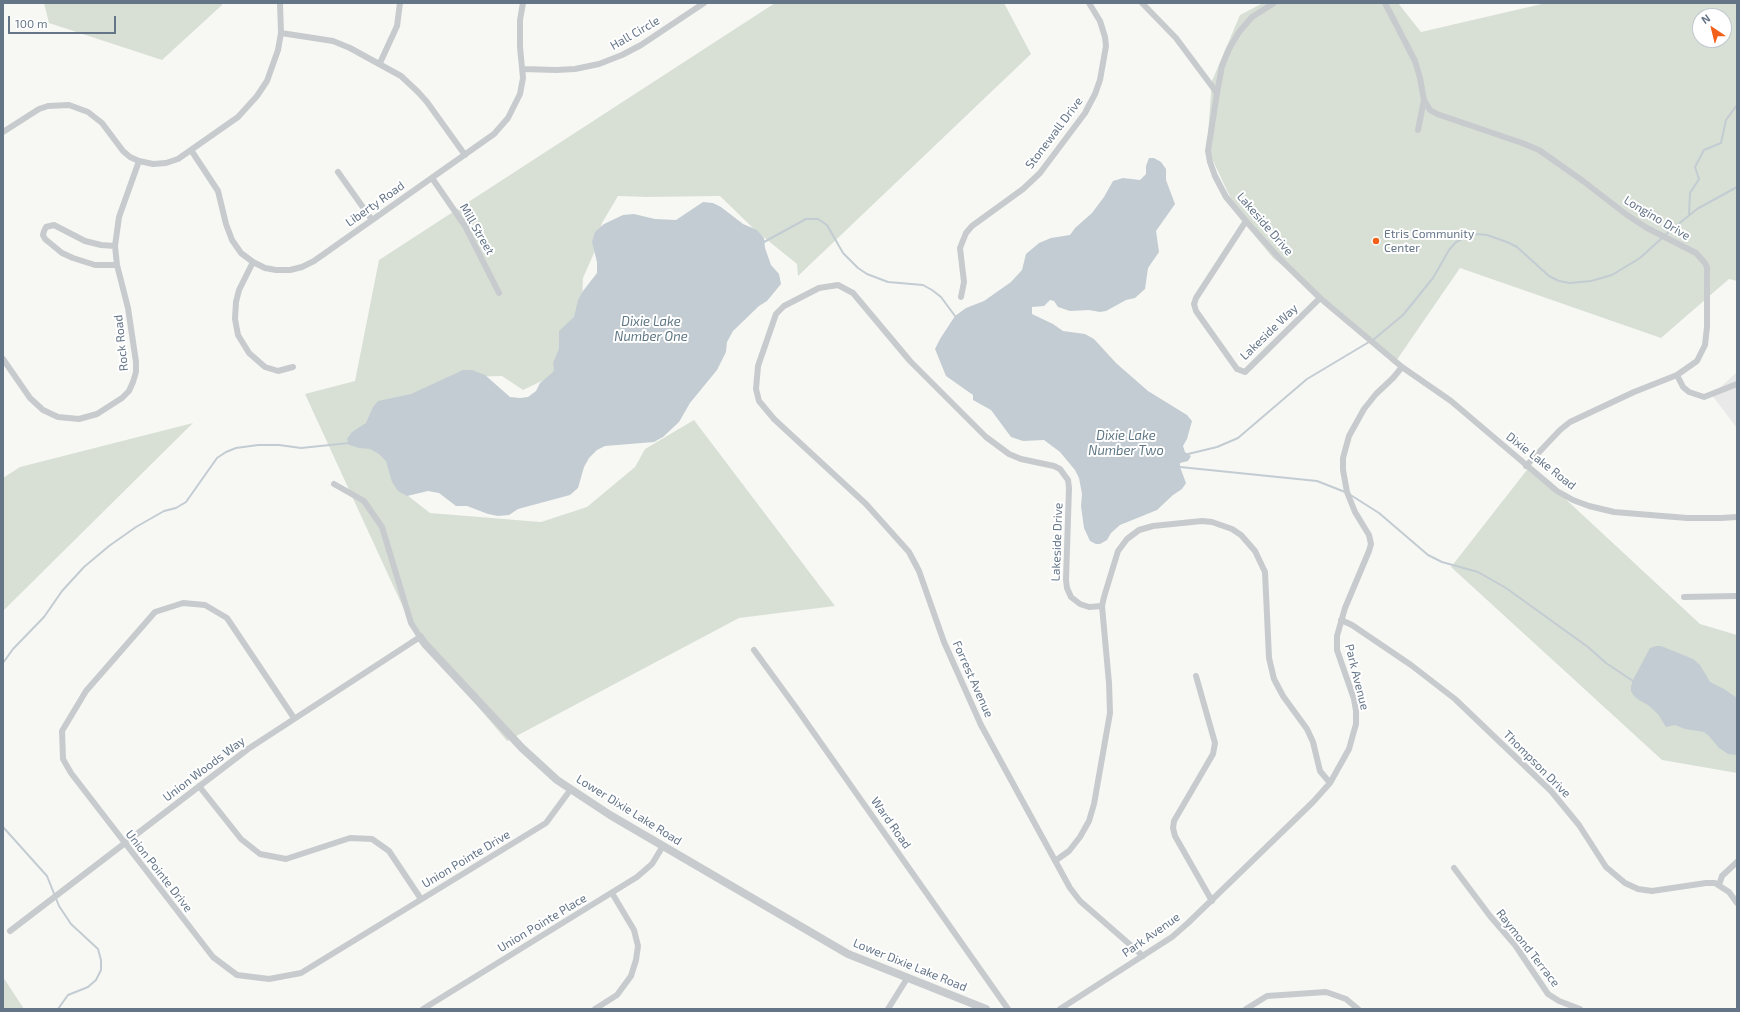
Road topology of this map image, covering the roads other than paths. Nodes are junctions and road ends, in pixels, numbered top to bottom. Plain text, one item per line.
1 (280, 3) edge
2 (400, 3) edge
3 (523, 3) edge
4 (704, 3) edge
5 (1090, 3) edge
6 (1142, 3) edge
7 (1274, 3) edge
8 (1385, 3) edge
9 (281, 33) junction
10 (380, 63) junction
11 (523, 69) junction
12 (1217, 93) junction
13 (1424, 100) junction
14 (1418, 130) dead end
15 (3, 132) edge
16 (192, 150) junction
17 (465, 155) junction
18 (139, 161) junction
19 (338, 172) dead end
20 (432, 178) junction
21 (372, 220) junction
22 (1246, 222) junction
23 (115, 246) junction
24 (254, 262) junction
25 (117, 265) junction
26 (499, 293) dead end
27 (961, 297) dead end
28 (1320, 298) junction
29 (3, 359) edge
30 (293, 367) dead end
31 (1402, 367) junction
32 (1676, 375) junction
33 (1737, 384) edge
34 (774, 419) joint
35 (1526, 466) junction
36 (334, 484) dead end
37 (1737, 517) edge
38 (1737, 596) edge
39 (1684, 597) dead end
40 (1102, 606) junction
41 (1341, 620) junction
42 (420, 637) junction
43 (754, 650) dead end
44 (1196, 676) dead end
45 (294, 718) junction
46 (1330, 783) junction
47 (199, 786) junction
48 (571, 789) junction
49 (124, 844) junction
50 (663, 846) junction
51 (1055, 861) junction
52 (1737, 862) edge
53 (1454, 868) dead end
54 (1719, 885) junction
55 (612, 893) junction
56 (421, 899) junction
57 (1212, 901) junction
58 (1737, 903) edge
59 (10, 931) dead end
60 (1143, 956) junction
61 (908, 977) junction
62 (422, 1009) edge
63 (596, 1009) edge
64 (888, 1009) edge
65 (986, 1009) edge
66 (1008, 1009) edge
67 (1060, 1009) edge
68 (1246, 1009) edge
69 (1358, 1009) edge
70 (1580, 1009) edge

1 - 9 street
2 - 10 street
3 - 11 street, Liberty Road
4 - 11 street, Hall Circle
5 - 27 street, Stonewall Drive
6 - 12 street
7 - 12 street, Lakeside Drive
8 - 13 street
9 - 10 street
9 - 16 street
10 - 17 street
11 - 17 street, Liberty Road
12 - 22 street, Lakeside Drive
13 - 14 street
13 - 32 street, Longino Drive
15 - 18 street
16 - 18 street
16 - 24 street, Liberty Road
17 - 20 street, Liberty Road
18 - 23 street, Rock Road
19 - 21 street
20 - 21 street, Liberty Road
20 - 26 street, Mill Street
21 - 24 street, Liberty Road
22 - 28 street, Lakeside Drive
22 - 28 street, Lakeside Way
23 - 25 street, Rock Road
23 - 25 street
24 - 30 street
25 - 29 street, Rock Road
28 - 31 street, Lakeside Drive
31 - 35 street, Dixie Lake Road
31 - 41 street, Park Avenue
32 - 33 street
32 - 35 street, Longino Drive
34 - 40 street, Lakeside Drive
34 - 51 street, Forrest Avenue
35 - 37 street, Dixie Lake Road
36 - 42 street, Lower Dixie Lake Road
38 - 39 street
40 - 46 street
40 - 51 street
41 - 46 street, Park Avenue
41 - 54 street, Thompson Drive
42 - 45 street, Union Woods Way
42 - 48 street, Lower Dixie Lake Road
43 - 66 street, Ward Road
44 - 57 street
45 - 47 street, Union Woods Way
45 - 49 street, Union Pointe Drive
46 - 57 street, Park Avenue
47 - 49 street, Union Woods Way
47 - 56 street
48 - 50 street, Lower Dixie Lake Road
48 - 56 street, Union Pointe Drive
49 - 56 street, Union Pointe Drive
49 - 59 street, Union Woods Way
50 - 55 street, Union Pointe Place
50 - 61 street, Lower Dixie Lake Road
51 - 60 street, Forrest Avenue
52 - 54 street
53 - 70 street, Raymond Terrace
54 - 58 street
55 - 62 street, Union Pointe Place
55 - 63 street
57 - 60 street, Park Avenue
60 - 67 street, Park Avenue
61 - 64 street
61 - 65 street, Lower Dixie Lake Road
68 - 69 street

